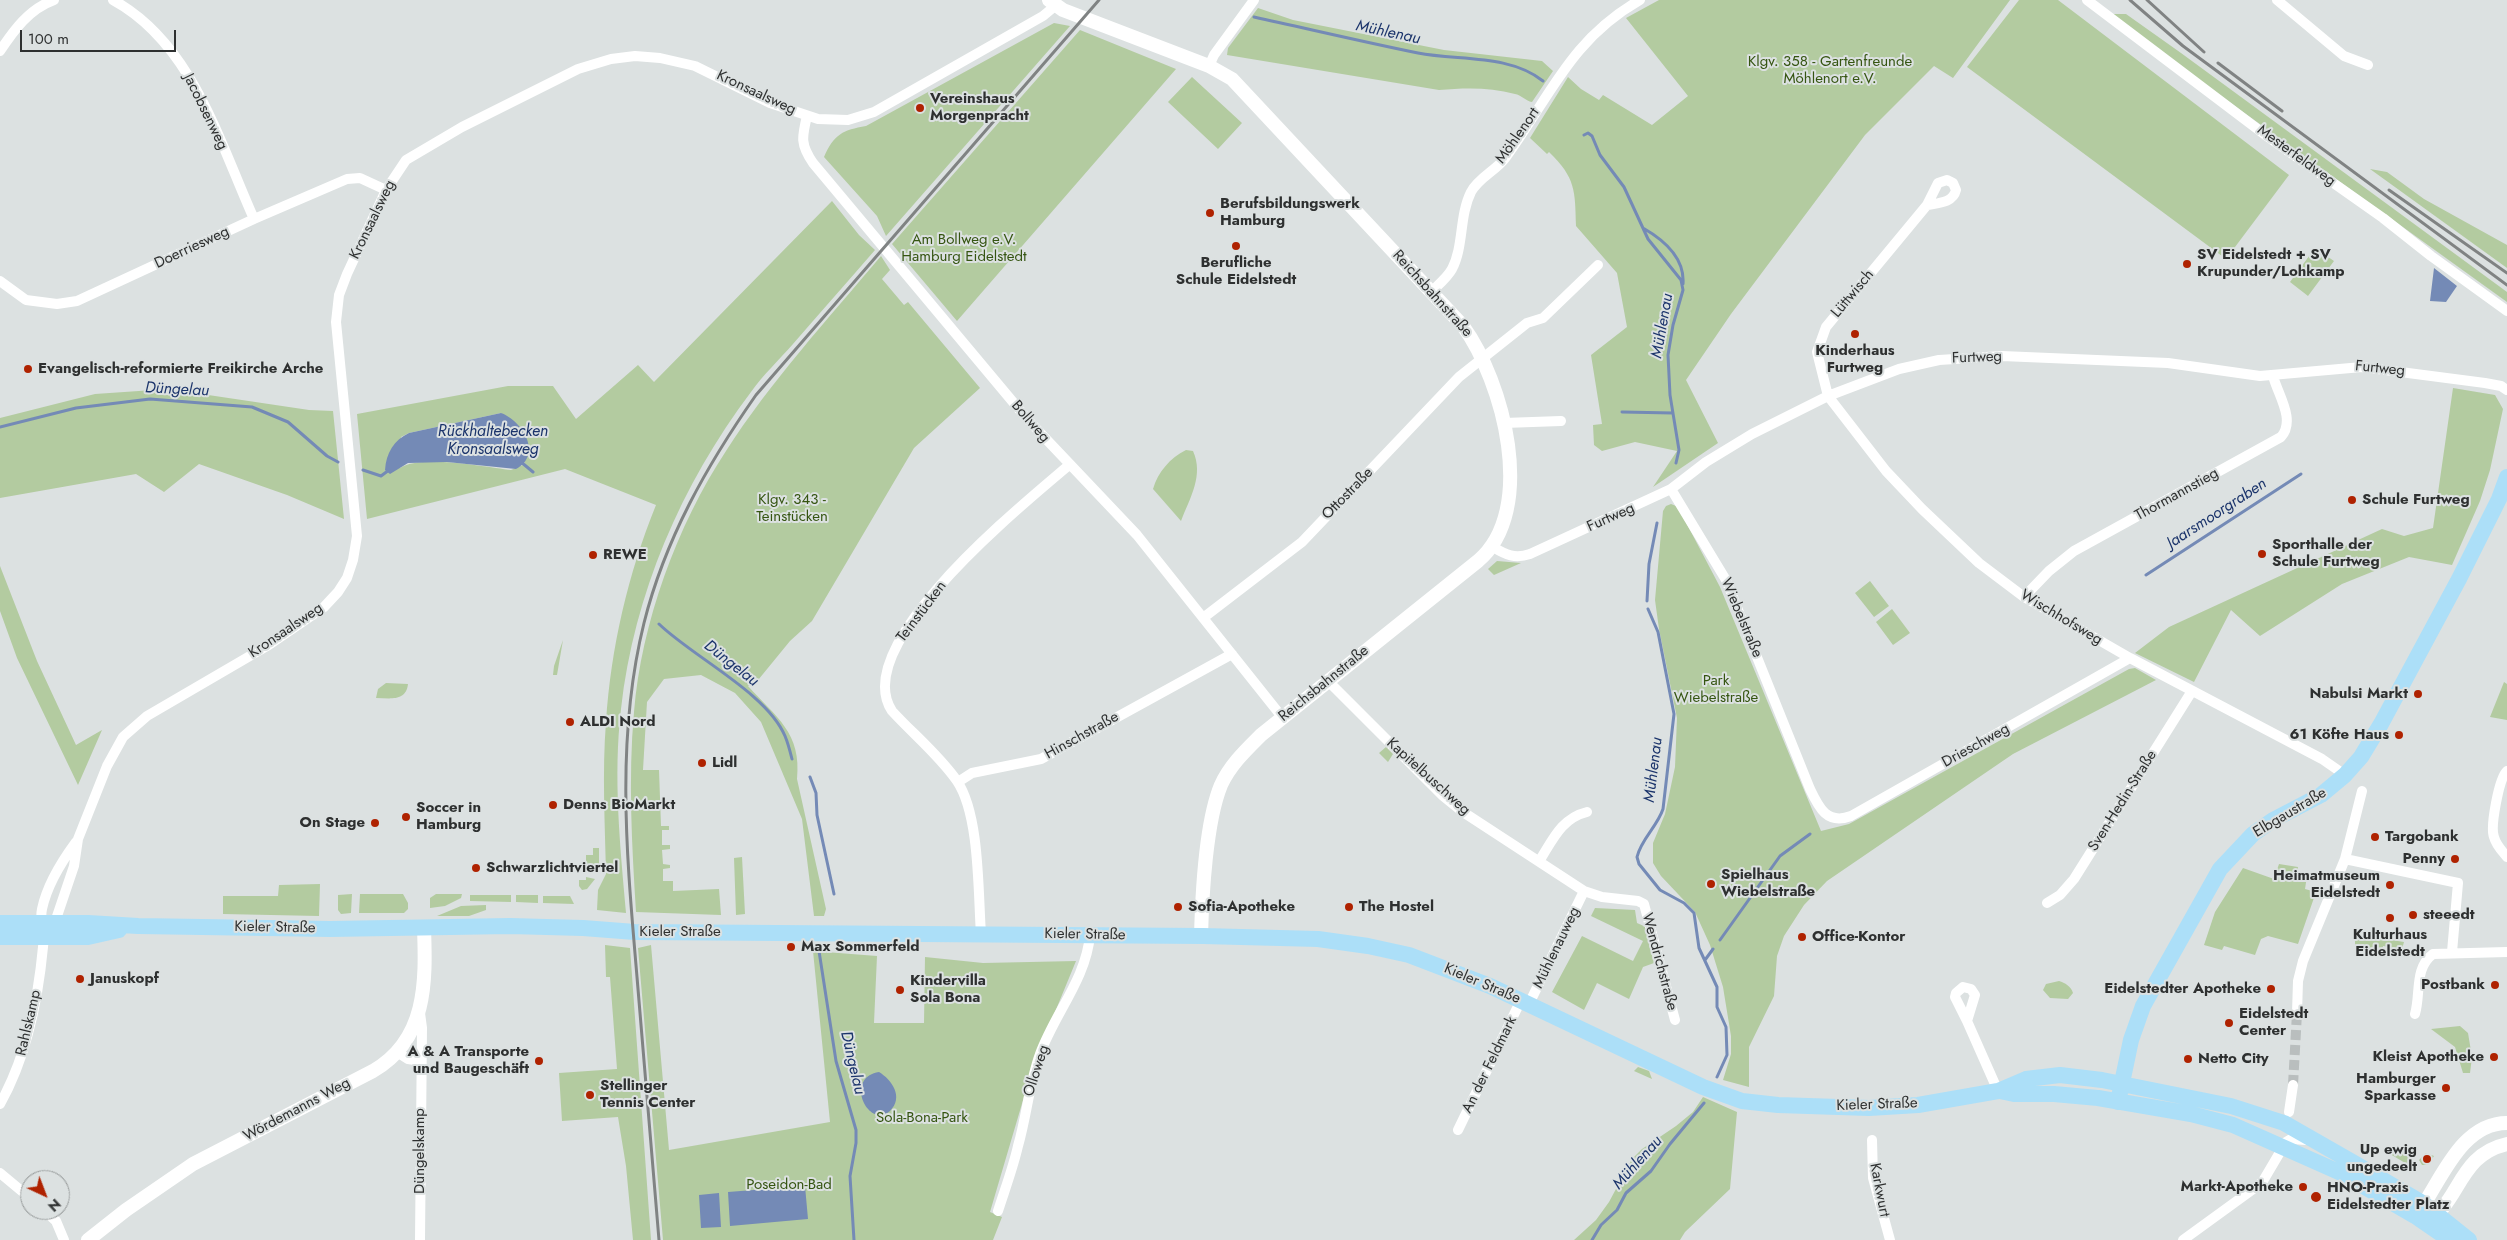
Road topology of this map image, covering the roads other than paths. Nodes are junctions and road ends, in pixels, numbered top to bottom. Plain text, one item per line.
1 (54, 0) edge
2 (113, 0) edge
3 (1254, 0) edge
4 (1640, 0) edge
5 (2087, 0) edge
6 (2277, 0) edge
7 (1052, 3) edge
8 (0, 51) edge
9 (2368, 65) dead end
10 (1209, 66) junction
11 (807, 116) junction
12 (386, 190) junction
13 (1927, 205) dead end
14 (254, 219) junction
15 (1598, 265) dead end
16 (0, 281) edge
17 (1431, 292) junction
18 (2507, 311) edge
19 (1483, 358) junction
20 (2273, 376) junction
21 (2507, 390) edge
22 (1828, 396) junction
23 (1561, 421) dead end
24 (1504, 424) junction
25 (1069, 466) junction
26 (2507, 477) edge
27 (1671, 489) junction
28 (1492, 547) junction
29 (2024, 597) junction
30 (1203, 618) junction
31 (1232, 654) junction
32 (2130, 658) junction
33 (1327, 680) junction
34 (2192, 691) junction
35 (1282, 717) junction
36 (2507, 771) edge
37 (2345, 775) junction
38 (958, 782) junction
39 (2362, 791) dead end
40 (1820, 809) joint
41 (1587, 812) dead end
42 (78, 838) junction
43 (2507, 857) edge
44 (2345, 859) junction
45 (1540, 860) junction
46 (1584, 891) junction
47 (2047, 903) dead end
48 (1644, 904) joint
49 (0, 923) edge
50 (46, 928) junction
51 (424, 928) junction
52 (981, 934) junction
53 (1090, 935) junction
54 (1201, 937) junction
55 (0, 938) edge
56 (2452, 952) junction
57 (2507, 952) edge
58 (1525, 1002) junction
59 (420, 1012) junction
60 (2297, 1013) tunnel mouth
61 (2415, 1014) dead end
62 (1675, 1020) dead end
63 (1967, 1021) dead end
64 (397, 1052) junction
65 (421, 1061) junction
66 (2121, 1084) junction
67 (2293, 1085) tunnel mouth
68 (1998, 1091) junction
69 (2118, 1102) junction
70 (0, 1104) edge
71 (2289, 1112) dead end
72 (2507, 1123) edge
73 (1458, 1130) dead end
74 (2507, 1134) edge
75 (1872, 1140) dead end
76 (2317, 1142) junction
77 (2507, 1144) edge
78 (2282, 1147) junction
79 (0, 1173) edge
80 (2459, 1181) junction
81 (20, 1190) edge
82 (2424, 1204) junction
83 (998, 1211) dead end
84 (2431, 1218) junction
85 (55, 1220) edge
86 (64, 1240) edge
87 (88, 1240) edge
88 (420, 1240) edge
89 (1890, 1240) edge
90 (2183, 1240) edge
91 (2450, 1240) edge
92 (2469, 1240) edge

1 - 8 street
2 - 14 street, Jacobsenweg
3 - 10 street
4 - 17 street, Möhlenort
5 - 18 street, Mesterfeldweg
6 - 9 street
7 - 10 street, Reichsbahnstraße
7 - 11 street, Kronsaalsweg
10 - 17 street, Reichsbahnstraße
11 - 12 street, Kronsaalsweg
11 - 25 street, Bollweg
12 - 14 street, Doerriesweg
12 - 42 street, Kronsaalsweg
13 - 22 street, Lüttwisch
14 - 16 street, Doerriesweg
15 - 19 street, Ottostraße
17 - 19 street, Reichsbahnstraße
19 - 24 street, Reichsbahnstraße
19 - 30 street, Ottostraße
20 - 21 street, Furtweg
20 - 22 street, Furtweg
20 - 29 street, Thormannstieg
22 - 27 street, Furtweg
22 - 29 street, Wischhofsweg
23 - 24 street
24 - 28 street, Reichsbahnstraße
25 - 30 street, Bollweg
25 - 38 street, Teinstücken
26 - 37 main road, Elbgaustraße
27 - 28 street, Furtweg
27 - 40 street, Wiebelstraße
28 - 33 street, Reichsbahnstraße
29 - 32 street, Wischhofsweg
30 - 31 street, Bollweg
31 - 35 street, Bollweg
31 - 38 street, Hinschstraße
32 - 34 street, Wischhofsweg
32 - 40 street, Drieschweg
33 - 35 street, Reichsbahnstraße
33 - 45 street, Kapitelbuschweg
34 - 37 street, Wischhofsweg
34 - 47 street, Sven-Hedin-Straße
35 - 54 street, Reichsbahnstraße
36 - 43 street
37 - 66 main road, Elbgaustraße
38 - 52 street
39 - 44 street
41 - 45 street
42 - 50 street, Kronsaalsweg
42 - 50 street, Kronsaalsweg
44 - 56 street
44 - 60 street
45 - 46 street, Kapitelbuschweg
46 - 48 street, Kapitelbuschweg
46 - 58 street, Mühlenauweg
48 - 62 street, Wendrichstraße
49 - 50 main road, Kieler Straße
50 - 51 main road, Kieler Straße
50 - 55 main road, Kieler Straße
50 - 70 street, Rahlskamp
51 - 52 main road, Kieler Straße
51 - 59 street, Wördemanns Weg
52 - 53 main road, Kieler Straße
53 - 54 main road, Kieler Straße
53 - 83 street, Olloweg
54 - 58 main road, Kieler Straße
56 - 57 street
56 - 61 street
58 - 68 main road, Kieler Straße
58 - 73 street, An der Feldmark
59 - 64 street, Wördemanns Weg
59 - 65 street, Düngelskamp
63 - 68 street
64 - 65 street
64 - 87 street, Wördemanns Weg
65 - 88 street, Düngelskamp
66 - 68 main road, Kieler Straße
66 - 69 main road, Elbgaustraße
66 - 76 main road, Kieler Straße
67 - 71 street
68 - 69 main road, Kieler Straße
69 - 78 main road, Kieler Straße
72 - 82 street
74 - 80 street
75 - 89 street, Karkwurt
76 - 78 street
76 - 82 main road, Kieler Straße
77 - 80 street
78 - 84 main road, Kieler Straße
78 - 90 street
79 - 81 street
80 - 84 street
82 - 84 main road
84 - 91 main road
84 - 92 main road
85 - 86 street

